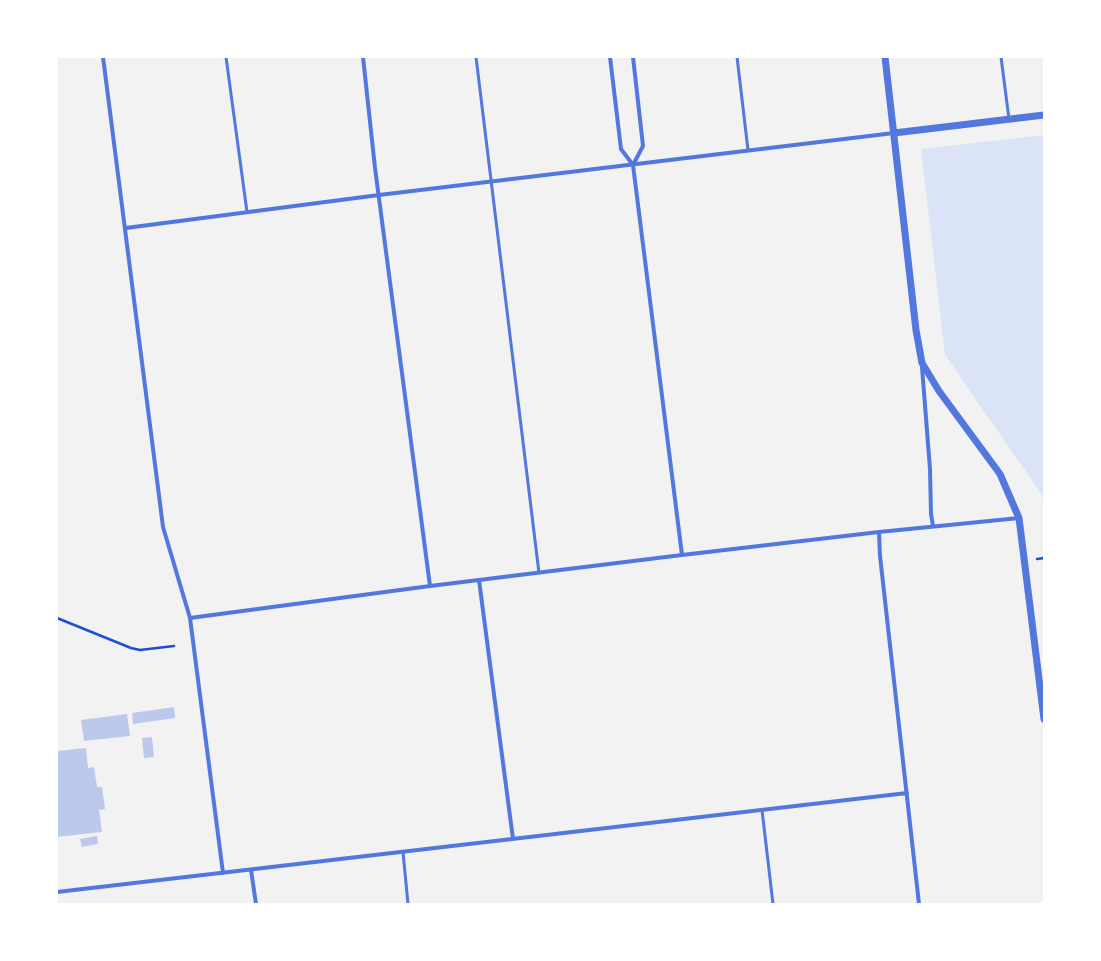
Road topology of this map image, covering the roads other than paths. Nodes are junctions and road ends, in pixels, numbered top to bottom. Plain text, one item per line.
1 (103, 57) edge
2 (226, 57) edge
3 (363, 57) edge
4 (476, 57) edge
5 (610, 57) edge
6 (634, 57) edge
7 (737, 57) edge
8 (885, 57) edge
9 (1001, 57) edge
10 (1044, 115) edge
11 (1008, 119) junction
12 (894, 133) junction
13 (748, 150) junction
14 (633, 165) junction
15 (492, 181) junction
16 (379, 194) junction
17 (247, 212) junction
18 (126, 228) junction
19 (922, 363) junction
20 (1019, 518) junction
21 (933, 526) junction
22 (879, 532) junction
23 (682, 555) junction
24 (539, 572) junction
25 (479, 580) junction
26 (430, 586) junction
27 (190, 618) junction
28 (1044, 718) edge
29 (907, 793) junction
30 (762, 810) junction
31 (513, 839) junction
32 (402, 852) junction
33 (251, 870) junction
34 (223, 873) junction
35 (57, 892) edge
36 (256, 904) edge
37 (408, 904) edge
38 (773, 904) edge
39 (919, 904) edge

1 - 18 street
2 - 17 lane
3 - 16 street
4 - 15 lane
5 - 14 street
6 - 14 street
7 - 13 lane
8 - 12 street
9 - 11 lane
10 - 11 street
11 - 12 street
12 - 13 street
12 - 19 street
13 - 14 street
14 - 15 street
14 - 23 street
15 - 16 street
15 - 24 lane
16 - 17 street
16 - 26 street
17 - 18 street
18 - 27 street
19 - 20 street
19 - 21 street
20 - 21 street
20 - 28 street
21 - 22 street
22 - 23 street
22 - 29 street
23 - 24 street
24 - 25 street
25 - 26 street
25 - 31 street
26 - 27 street
27 - 34 street
29 - 30 street
29 - 39 street
30 - 31 street
30 - 38 lane
31 - 32 street
32 - 33 street
32 - 37 lane
33 - 34 street
33 - 36 street
34 - 35 street

